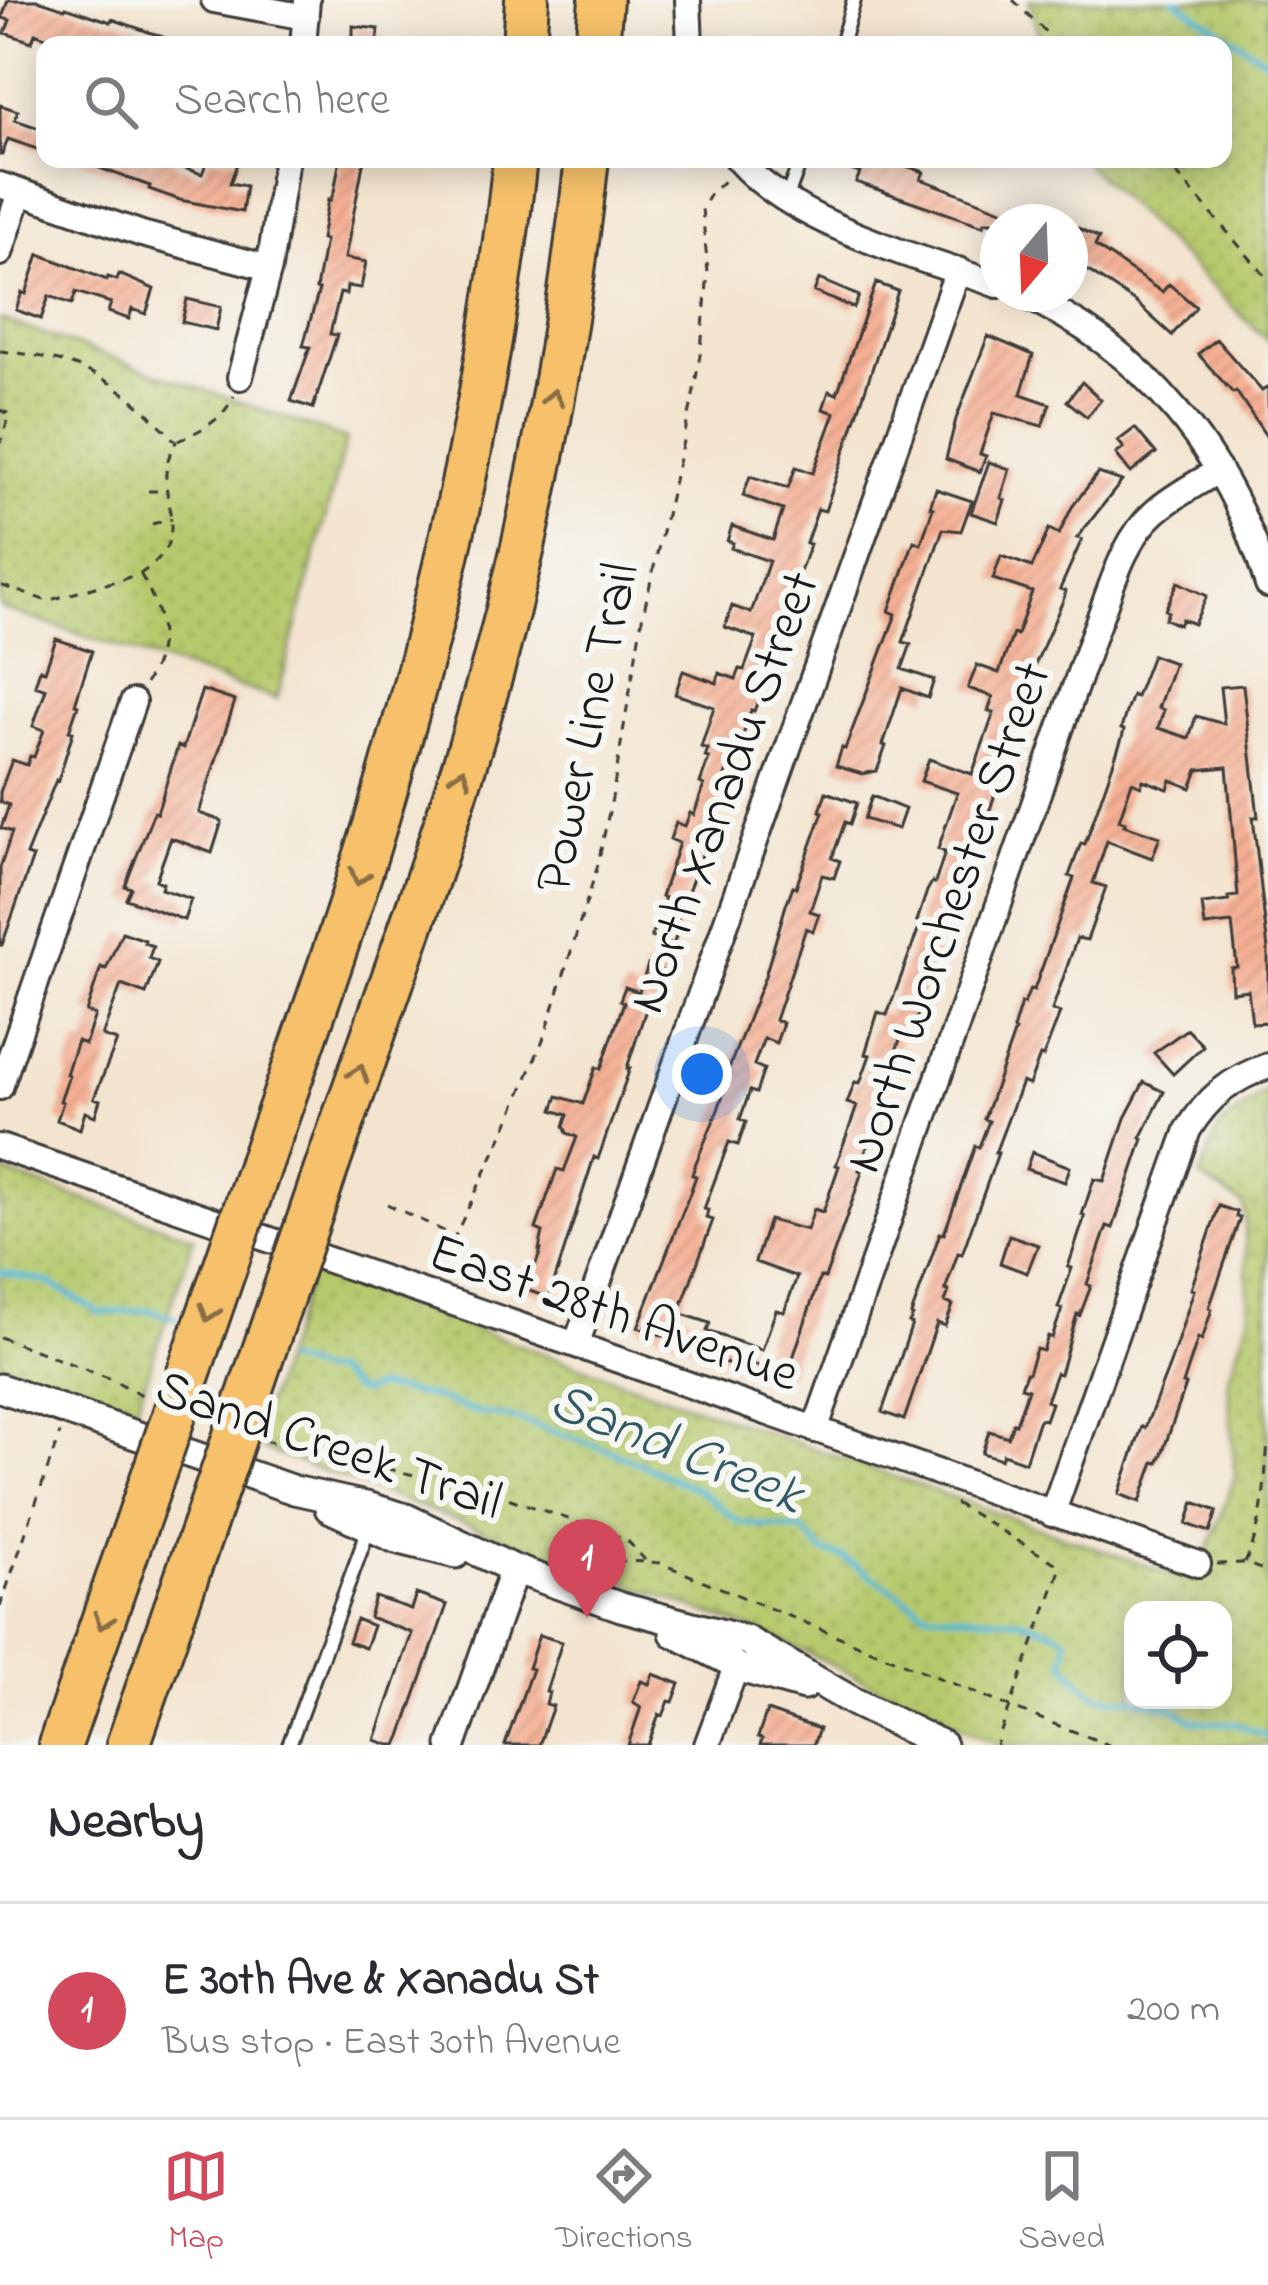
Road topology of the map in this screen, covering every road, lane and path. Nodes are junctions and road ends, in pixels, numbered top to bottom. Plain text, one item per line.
1 (214, 0) edge
2 (527, 0) edge
3 (601, 0) edge
4 (688, 0) edge
5 (854, 0) edge
6 (1013, 0) edge
7 (306, 9) edge
8 (525, 36) edge
9 (598, 36) edge
10 (690, 36) edge
11 (844, 36) edge
12 (1050, 36) edge
13 (285, 168) edge
14 (513, 168) edge
15 (586, 168) edge
16 (734, 168) edge
17 (747, 168) edge
18 (798, 168) edge
19 (1172, 168) edge
20 (10, 189) edge
21 (785, 201) junction
22 (0, 253) edge
23 (269, 268) junction
24 (958, 270) junction
25 (980, 278) edge
26 (1268, 279) edge
27 (1056, 312) edge
28 (0, 351) edge
29 (238, 386) joint
30 (0, 410) edge
31 (176, 442) junction
32 (0, 443) edge
33 (1219, 470) junction
34 (166, 490) junction
35 (148, 491) dead end
36 (172, 519) junction
37 (152, 524) dead end
38 (140, 574) junction
39 (0, 585) edge
40 (1268, 585) edge
41 (148, 678) dead end
42 (133, 702) dead end
43 (1268, 1066) edge
44 (0, 1087) edge
45 (0, 1147) edge
46 (387, 1204) dead end
47 (454, 1236) junction
48 (428, 1296) junction
49 (0, 1337) edge
50 (576, 1345) junction
51 (0, 1388) edge
52 (146, 1397) dead end
53 (815, 1430) junction
54 (59, 1436) dead end
55 (255, 1436) dead end
56 (1268, 1442) edge
57 (944, 1477) junction
58 (293, 1490) junction
59 (1052, 1514) junction
60 (368, 1528) junction
61 (554, 1559) dead end
62 (646, 1562) junction
63 (1244, 1563) junction
64 (1198, 1564) joint
65 (514, 1569) junction
66 (1268, 1572) edge
67 (0, 1607) edge
68 (741, 1656) junction
69 (1010, 1707) junction
70 (60, 1745) edge
71 (128, 1745) edge
72 (289, 1745) edge
73 (452, 1745) edge
74 (707, 1745) edge
75 (942, 1745) edge
76 (997, 1745) edge
77 (1109, 1745) edge

1 - 7 street
2 - 8 highway
3 - 9 highway
4 - 10 street
5 - 11 lane
6 - 12 path
13 - 23 street
14 -> 70 highway, bridge
71 -> 15 highway, bridge
16 - 47 path, Power Line Trail
17 - 21 street
18 - 21 lane
19 - 26 path
20 - 22 street
20 - 23 street
21 - 24 street
23 - 29 street
24 - 25 street
24 - 50 street, North Xanadu Street
27 - 33 street
28 - 31 path
29 - 31 path
30 - 32 path
31 - 34 path
33 - 40 street
33 - 53 street, North Worchester Street
34 - 35 path
34 - 36 path
36 - 37 path
36 - 38 path
38 - 39 path
38 - 41 path
42 - 44 street
43 - 59 street
45 - 48 street, East 28th Avenue
46 - 47 path
47 - 48 path, Power Line Trail
48 - 50 street, East 28th Avenue
49 - 52 path
50 - 53 street, East 28th Avenue
51 - 58 street
53 - 57 street, East 28th Avenue
54 - 67 path
55 - 62 path
56 - 63 path
57 - 59 street, East 28th Avenue
57 - 69 path
58 - 60 street
58 - 65 street
59 - 64 street, East 28th Avenue
60 - 65 street
60 - 72 lane
61 - 62 path, Sand Creek Trail
62 - 69 path, Sand Creek Trail
63 - 64 path
63 - 66 path
65 - 68 street
65 - 73 street
68 - 74 street
68 - 75 street
69 - 76 path
69 - 77 path, Sand Creek Trail

